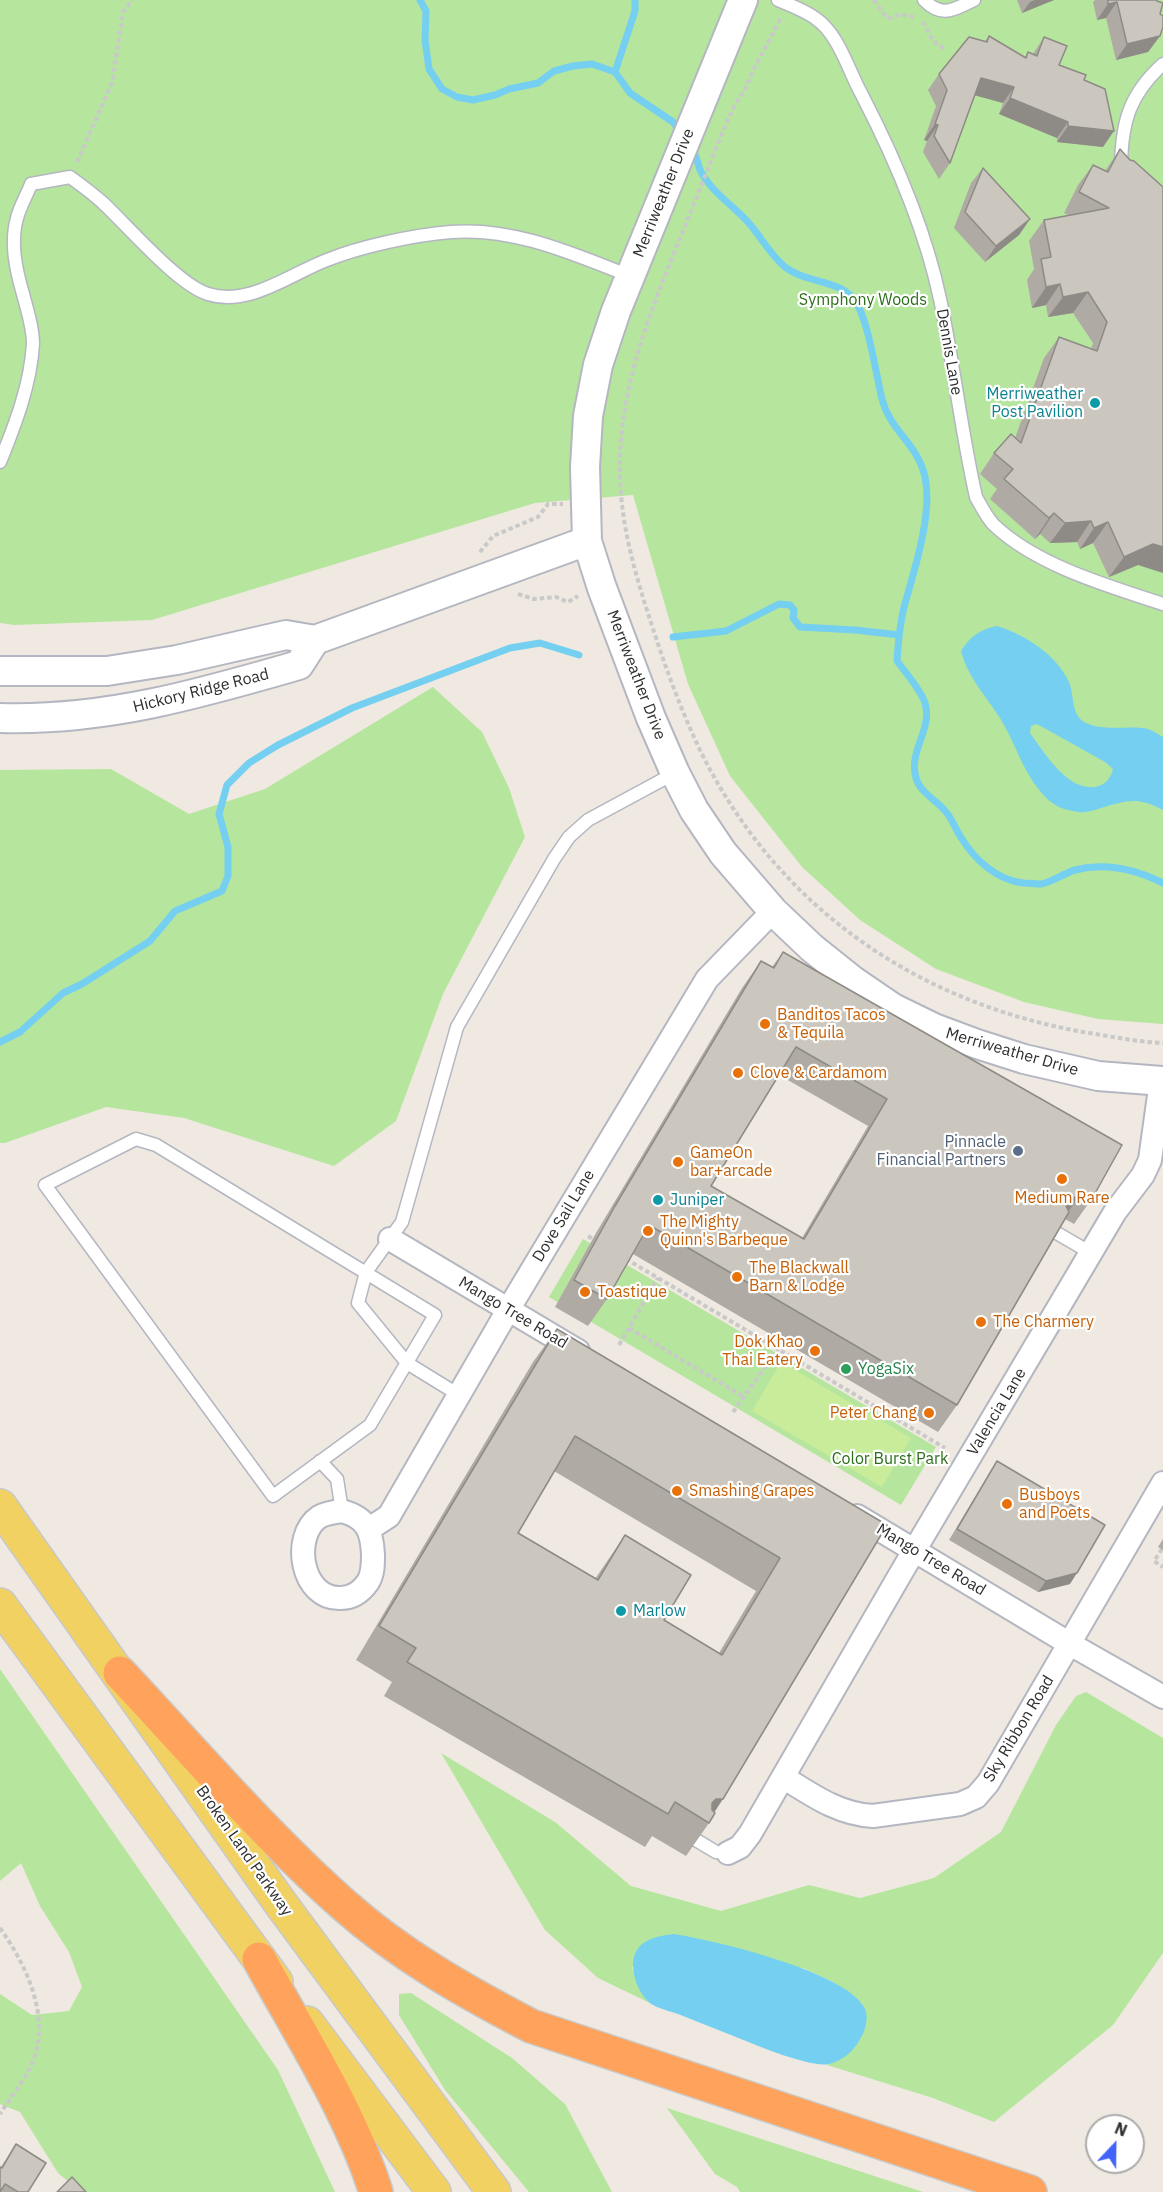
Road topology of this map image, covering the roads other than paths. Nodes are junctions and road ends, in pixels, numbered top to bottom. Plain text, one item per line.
1 (743, 0) edge
2 (778, 0) edge
3 (924, 0) edge
4 (974, 0) edge
5 (1163, 64) edge
6 (1120, 174) edge
7 (631, 276) junction
8 (0, 462) edge
9 (587, 541) junction
10 (1163, 604) edge
11 (315, 640) junction
12 (0, 671) edge
13 (0, 718) edge
14 (675, 773) junction
15 (773, 911) junction
16 (1162, 1081) edge
17 (1054, 1232) edge
18 (390, 1239) junction
19 (1091, 1253) junction
20 (366, 1272) junction
21 (508, 1310) junction
22 (407, 1363) junction
23 (601, 1365) edge
24 (459, 1395) junction
25 (320, 1461) junction
26 (1163, 1483) edge
27 (838, 1505) edge
28 (0, 1506) edge
29 (342, 1511) junction
30 (369, 1529) junction
31 (915, 1550) junction
32 (0, 1605) edge
33 (1070, 1644) junction
34 (120, 1673) junction
35 (1163, 1697) edge
36 (783, 1777) junction
37 (696, 1840) edge
38 (728, 1853) joint
39 (259, 1959) junction
40 (376, 2192) edge
41 (434, 2192) edge
42 (494, 2192) edge
43 (1030, 2192) edge

1 - 7 street, Merriweather Drive
2 - 10 lane, Dennis Lane
3 - 4 lane
5 - 6 lane
7 - 8 lane
7 - 9 street, Merriweather Drive
9 - 11 street
9 - 14 street, Merriweather Drive
11 - 12 street
11 - 13 street, Hickory Ridge Road
14 - 15 street, Merriweather Drive
14 - 18 lane
15 - 16 street, Merriweather Drive
15 - 21 street, Dove Sail Lane
16 - 19 street, Valencia Lane
17 - 19 lane
18 - 20 lane
18 - 21 street, Mango Tree Road
19 - 31 street, Valencia Lane
20 - 22 lane
20 - 22 lane
20 - 25 lane
21 - 23 street, Mango Tree Road
21 - 24 street, Dove Sail Lane
22 - 24 lane
22 - 25 lane
24 - 30 street, Dove Sail Lane
25 - 29 lane
26 - 33 street, Sky Ribbon Road
27 - 31 street, Mango Tree Road
28 - 34 main road, Broken Land Parkway
29 - 30 street
29 - 30 street
31 - 33 street, Mango Tree Road
31 - 36 street, Valencia Lane
32 - 39 main road
33 - 35 street, Mango Tree Road
33 - 36 street, Sky Ribbon Road
34 - 42 main road, Broken Land Parkway
34 - 43 highway
36 - 38 street, Valencia Lane
37 - 38 lane
39 - 40 highway
39 - 41 main road

